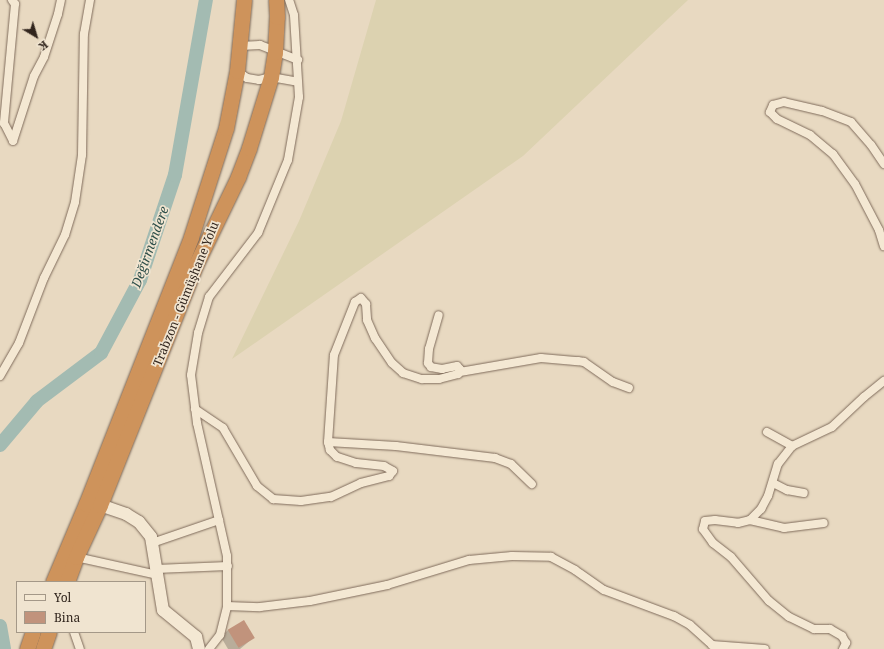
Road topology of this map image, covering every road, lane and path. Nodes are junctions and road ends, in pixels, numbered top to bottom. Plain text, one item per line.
1 (12, 0) edge
2 (61, 0) edge
3 (90, 0) edge
4 (244, 0) edge
5 (276, 0) edge
6 (289, 0) edge
7 (240, 46) junction
8 (275, 52) junction
9 (298, 60) junction
10 (237, 71) junction
11 (271, 77) junction
12 (298, 82) junction
13 (884, 164) edge
14 (884, 246) edge
15 (439, 315) dead end
16 (460, 372) junction
17 (0, 376) edge
18 (884, 381) edge
19 (629, 388) dead end
20 (195, 409) junction
21 (767, 432) dead end
22 (328, 442) junction
23 (792, 446) junction
24 (773, 483) junction
25 (532, 484) dead end
26 (804, 493) dead end
27 (100, 506) junction
28 (219, 520) junction
29 (750, 520) junction
30 (824, 523) dead end
31 (152, 543) junction
32 (76, 557) junction
33 (228, 566) junction
34 (156, 572) junction
35 (53, 581) edge
36 (67, 581) edge
37 (227, 606) junction
38 (74, 633) edge
39 (43, 638) edge
40 (27, 649) edge
41 (80, 649) edge
42 (200, 649) edge
43 (209, 649) edge
44 (766, 649) edge
45 (843, 649) edge

1 - 2 street
3 - 17 street
4 - 7 highway, Trabzon - Gümüşhane Yolu
5 - 8 highway, Trabzon - Gümüşhane Yolu
6 - 9 street
7 - 8 street
7 - 10 highway, Trabzon - Gümüşhane Yolu
8 - 9 street
8 - 11 highway, Trabzon - Gümüşhane Yolu
9 - 12 street
10 - 11 street
10 - 35 highway, Trabzon - Gümüşhane Yolu
11 - 12 street
11 - 27 highway, Trabzon - Gümüşhane Yolu
12 - 20 street
13 - 14 street
15 - 16 street
16 - 19 street
16 - 22 street
18 - 23 street
20 - 22 street
20 - 28 street
21 - 23 street
22 - 25 street
23 - 24 street
24 - 26 street
24 - 29 street
27 - 31 street
27 - 32 highway, Trabzon - Gümüşhane Yolu
28 - 31 street
28 - 33 street
29 - 30 street
29 - 45 street
31 - 34 street
32 - 34 street
32 - 36 highway, Trabzon - Gümüşhane Yolu
33 - 34 street
33 - 37 street
34 - 42 street
37 - 43 street
37 - 44 street
38 - 41 street
39 - 40 highway

